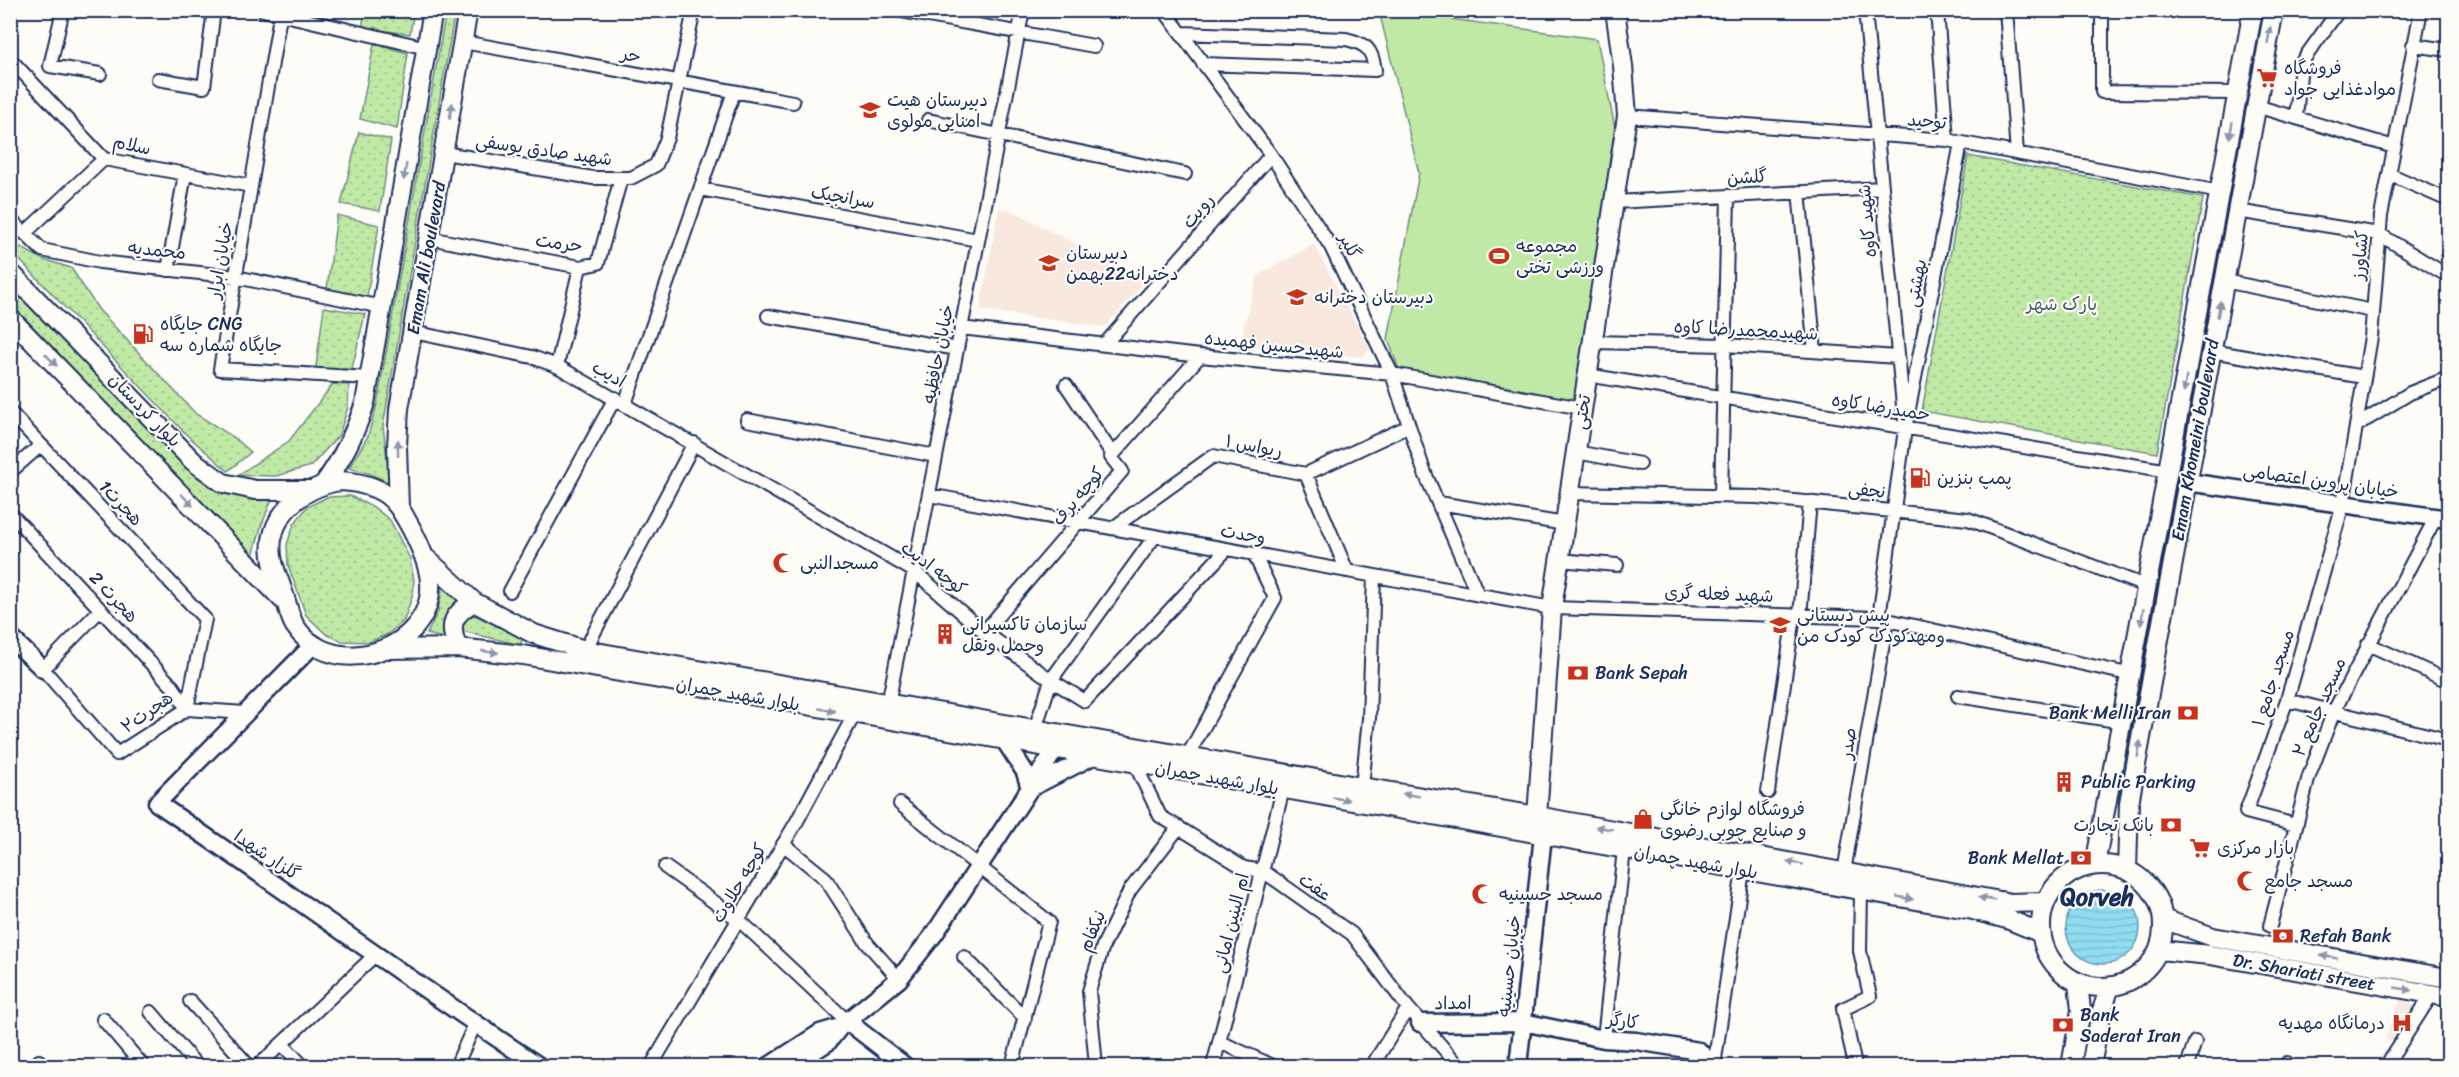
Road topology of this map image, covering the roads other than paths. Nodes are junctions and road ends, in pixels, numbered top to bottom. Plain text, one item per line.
1 (63, 10) edge
2 (214, 10) edge
3 (263, 10) edge
4 (433, 10) edge
5 (468, 10) edge
6 (694, 10) edge
7 (895, 10) edge
8 (1023, 10) edge
9 (1164, 10) edge
10 (1615, 10) edge
11 (1864, 10) edge
12 (1937, 10) edge
13 (2006, 10) edge
14 (2102, 10) edge
15 (2253, 10) edge
16 (2274, 10) edge
17 (2339, 10) edge
18 (2421, 10) edge
19 (281, 12) edge
20 (1018, 33) junction
21 (1181, 33) junction
22 (463, 42) junction
23 (2413, 45) junction
24 (1094, 46) dead end
25 (427, 48) junction
26 (2448, 50) edge
27 (10, 59) edge
28 (1203, 64) junction
29 (100, 74) dead end
30 (158, 80) dead end
31 (680, 83) junction
32 (734, 92) junction
33 (2238, 93) junction
34 (793, 102) dead end
35 (2256, 106) junction
36 (1627, 116) junction
37 (2296, 118) junction
38 (928, 120) dead end
39 (1877, 135) junction
40 (998, 136) junction
41 (1947, 140) junction
42 (1962, 143) junction
43 (2394, 147) junction
44 (444, 153) junction
45 (2017, 153) junction
46 (1271, 155) junction
47 (104, 159) junction
48 (185, 174) junction
49 (1185, 174) dead end
50 (2389, 174) junction
51 (621, 178) junction
52 (251, 186) junction
53 (1882, 188) junction
54 (700, 189) junction
55 (1799, 192) junction
56 (2220, 192) junction
57 (1728, 196) junction
58 (2448, 200) edge
59 (1614, 202) junction
60 (2237, 211) junction
61 (10, 219) edge
62 (26, 233) junction
63 (2379, 234) junction
64 (429, 238) junction
65 (978, 240) junction
66 (580, 267) junction
67 (168, 270) junction
68 (10, 272) edge
69 (2448, 276) edge
70 (236, 277) junction
71 (2224, 281) junction
72 (382, 307) junction
73 (2373, 311) junction
74 (768, 316) dead end
75 (10, 318) edge
76 (961, 328) junction
77 (413, 332) junction
78 (1593, 342) junction
79 (1104, 345) junction
80 (1725, 345) junction
81 (957, 350) junction
82 (1815, 351) junction
83 (2211, 351) junction
84 (1200, 356) junction
85 (1897, 357) junction
86 (557, 366) junction
87 (1392, 374) junction
88 (1587, 375) junction
89 (2364, 377) junction
90 (369, 378) junction
91 (2448, 378) edge
92 (1066, 385) dead end
93 (1725, 399) junction
94 (620, 401) junction
95 (1582, 408) junction
96 (10, 412) edge
97 (747, 420) dead end
98 (1409, 426) junction
99 (2356, 426) junction
100 (1905, 429) junction
101 (694, 443) junction
102 (41, 445) junction
103 (1576, 452) junction
104 (1113, 454) junction
105 (936, 456) junction
106 (1640, 464) dead end
107 (2169, 471) junction
108 (10, 472) edge
109 (1306, 474) junction
110 (2187, 482) junction
111 (316, 487) junction
112 (773, 488) joint
113 (1569, 493) junction
114 (929, 495) junction
115 (1721, 496) junction
116 (1810, 502) junction
117 (1439, 503) junction
118 (2343, 504) junction
119 (399, 507) junction
120 (1895, 511) junction
121 (10, 513) edge
122 (2445, 517) edge
123 (1080, 522) junction
124 (1564, 525) junction
125 (1113, 528) junction
126 (1155, 536) junction
127 (1227, 549) junction
128 (1254, 554) junction
129 (427, 559) junction
130 (1559, 560) junction
131 (1617, 565) dead end
132 (914, 571) junction
133 (1347, 571) junction
134 (1374, 576) junction
135 (2148, 586) junction
136 (510, 591) dead end
137 (1478, 595) junction
138 (474, 602) junction
139 (287, 604) junction
140 (1552, 608) junction
141 (101, 609) junction
142 (1797, 616) junction
143 (205, 619) joint
144 (1883, 619) junction
145 (984, 632) junction
146 (10, 637) edge
147 (314, 644) junction
148 (2368, 644) junction
149 (458, 648) junction
150 (389, 649) junction
151 (585, 650) junction
152 (43, 669) junction
153 (2132, 675) junction
154 (1051, 680) junction
155 (2448, 681) edge
156 (1958, 696) dead end
157 (2287, 700) junction
158 (2127, 701) junction
159 (888, 704) junction
160 (2147, 704) junction
161 (188, 709) junction
162 (2334, 711) junction
163 (245, 713) junction
164 (854, 715) junction
165 (2123, 722) junction
166 (1035, 729) junction
167 (2448, 740) edge
168 (1005, 741) junction
169 (1055, 750) junction
170 (1188, 755) junction
171 (1093, 756) junction
172 (1135, 764) junction
173 (1286, 781) junction
174 (1362, 787) junction
175 (1030, 788) junction
176 (1768, 792) dead end
177 (900, 804) dead end
178 (1537, 816) junction
179 (2296, 825) junction
180 (1179, 827) junction
181 (1543, 835) junction
182 (783, 844) junction
183 (1624, 849) junction
184 (2095, 865) junction
185 (665, 867) dead end
186 (978, 867) junction
187 (1743, 870) junction
188 (2127, 870) junction
189 (1263, 871) junction
190 (1844, 872) junction
191 (1861, 891) junction
192 (2045, 902) junction
193 (738, 919) junction
194 (2163, 919) junction
195 (2270, 926) dead end
196 (2041, 933) junction
197 (2159, 950) junction
198 (374, 956) junction
199 (964, 957) dead end
200 (2448, 978) edge
201 (899, 979) junction
202 (2078, 983) junction
203 (2110, 987) junction
204 (2440, 995) edge
205 (190, 1001) dead end
206 (1408, 1008) junction
207 (151, 1012) dead end
208 (1025, 1018) junction
209 (103, 1019) dead end
210 (1523, 1022) junction
211 (1420, 1023) junction
212 (475, 1024) junction
213 (844, 1024) junction
214 (1604, 1039) junction
215 (1220, 1042) junction
216 (2195, 1042) dead end
217 (282, 1044) junction
218 (143, 1066) edge
219 (197, 1066) edge
220 (249, 1066) edge
221 (258, 1066) edge
222 (303, 1066) edge
223 (456, 1066) edge
224 (539, 1066) edge
225 (651, 1066) edge
226 (769, 1066) edge
227 (791, 1066) edge
228 (905, 1066) edge
229 (1012, 1066) edge
230 (1096, 1066) edge
231 (1213, 1066) edge
232 (1273, 1066) edge
233 (1372, 1066) edge
234 (1459, 1066) edge
235 (1518, 1066) edge
236 (1713, 1066) edge
237 (1855, 1066) edge
238 (2069, 1066) edge
239 (2091, 1066) edge
240 (2187, 1066) edge
241 (2386, 1066) edge

1 - 29 street
2 - 30 street
3 - 19 street
4 - 25 main road, Emam Ali boulevard
5 - 22 main road, Emam Ali boulevard
6 - 31 street, شهید صادق یوسفی
7 - 20 street
8 - 20 street, خیابان حافظیه
9 - 21 street, گلپر
10 - 36 main road, تختی
11 - 39 street, شهید کاوه
12 - 41 street
13 - 45 street
14 - 33 street
15 - 33 main road, Emam Khomeini boulevard
35 -> 16 main road, Emam Khomeini boulevard
17 - 37 street
18 - 23 street, کشاورز
19 - 25 street
19 - 52 street, خیابان ابرار
20 - 24 street
20 - 40 street, خیابان حافظیه
21 - 28 street, گلپر
21 - 28 street
22 - 31 street, حر
44 -> 22 main road, Emam Ali boulevard
23 - 26 street
23 - 43 street, کشاورز
25 -> 72 main road, Emam Ali boulevard
27 - 47 street, سلام
28 - 46 street, گلپر
31 - 32 street, حر
31 - 51 street, شهید صادق یوسفی
32 - 34 street, حر
32 - 54 street
33 -> 56 main road, Emam Khomeini boulevard
35 - 37 street
35 - 60 main road, Emam Khomeini boulevard
36 - 39 street, توحید
36 - 59 main road, تختی
37 - 43 street
38 - 40 street
39 - 41 street, توحید
39 - 53 street, شهید کاوه
40 - 49 street
40 - 65 street, خیابان حافظیه
41 - 42 street, توحید
42 - 45 street, توحید
42 - 100 street, بهشتی
43 - 50 street, کشاورز
44 - 51 street, شهید صادق یوسفی
44 - 64 main road, Emam Ali boulevard
45 - 56 street, توحید
46 - 79 street, رویت
46 - 87 street, گلپر
47 - 48 street, سلام
47 - 62 street
48 - 52 street, سلام
48 - 67 street
50 - 58 street
50 - 63 street, کشاورز
51 - 66 street, حرمت
52 - 70 street, خیابان ابرار
53 - 55 street, گلشن
53 - 85 street, شهید کاوه
54 - 65 street, سرانجیک
54 - 94 street
55 - 57 street, گلشن
55 - 82 street
56 -> 107 main road, Emam Khomeini boulevard
57 - 59 street, گلشن
57 - 80 street
59 - 78 main road, تختی
60 - 63 street
60 - 71 main road, Emam Khomeini boulevard
61 - 62 street, محمدیه
62 - 67 street, محمدیه
63 - 69 street
63 - 73 street, کشاورز
64 - 66 street, حرمت
64 - 77 main road, Emam Ali boulevard
65 - 76 street, خیابان حافظیه
66 - 86 street
67 - 70 street, محمدیه
68 - 111 main road, بلوار کردستان
70 - 72 street, محمدیه
70 - 90 street, خیابان ابرار
71 - 73 street
83 -> 71 main road, Emam Khomeini boulevard
72 - 90 main road, Emam Ali boulevard
73 - 89 street, کشاورز
74 - 81 street
75 -> 139 main road
76 - 79 street, شهیدحسین فهمیده
76 - 81 street, خیابان حافظیه
77 - 86 street, ادیب
119 -> 77 main road, Emam Ali boulevard
78 - 80 street, شهیدمحمدرضا کاوه
78 - 88 main road, تختی
79 - 84 street, شهیدحسین فهمیده
80 - 82 street, شهیدمحمدرضا کاوه
80 - 93 street
81 - 105 street, خیابان حافظیه
82 - 85 street, شهیدمحمدرضا کاوه
83 - 89 street
83 - 110 main road, Emam Khomeini boulevard
84 - 87 street, شهیدحسین فهمیده
84 - 104 street, کوچه برف
85 - 100 street, شهید کاوه
86 - 94 street, ادیب
87 - 95 street, شهیدحسین فهمیده
87 - 98 street, گلپر
88 - 93 street, حمیدرضا کاوه
88 - 95 main road, تختی
89 - 99 street, کشاورز
90 - 111 main road, Emam Ali boulevard
91 - 99 street
92 - 104 street
93 - 100 street, حمیدرضا کاوه
93 - 115 street
94 - 101 street, ادیب
94 - 136 street
95 - 103 main road, تختی
96 - 102 street, هجرت1
97 - 105 street
98 - 109 street
98 - 117 street, گلپر
99 - 118 street, کشاورز
100 - 107 street, حمیدرضا کاوه
100 - 120 street, صدر
101 - 112 street, ادیب
101 - 151 street
102 - 108 street
102 - 143 street, هجرت1
103 - 106 street
103 - 113 main road, تختی
104 - 123 street, کوچه برف
105 - 114 street, خیابان حافظیه
107 - 135 main road, Emam Khomeini boulevard
109 - 125 street, ریواس ۱
109 - 133 street
110 - 118 street, خیابان پروین اعتصامی
110 - 160 main road, Emam Khomeini boulevard
111 - 119 main road
111 - 139 main road
112 - 132 street, کوچه ادیب
113 - 115 street, نجفی
113 - 124 main road, تختی
114 - 123 street, وحدت
114 - 132 street, خیابان حافظیه
115 - 116 street, نجفی
116 - 120 street, نجفی
116 - 142 street
117 - 124 street
117 - 137 street, گلپر
118 - 122 street, خیابان پروین اعتصامی
118 - 157 street, مسجد جامع ۱
119 - 129 main road
120 - 135 street, نجفی
120 - 144 street, صدر
121 - 141 street, هجرت 2
122 - 148 street, مسجد جامع ۲
123 - 125 street, وحدت
123 - 145 street, کوچه برف
124 - 130 main road, تختی
125 - 126 street, وحدت
126 - 127 street, وحدت
126 - 154 street
127 - 128 street, وحدت
127 - 154 street, کوچه ادیب
128 - 133 street, وحدت
128 - 170 street
129 - 138 main road, بلوار شهید چمران
129 - 150 main road
130 - 131 street
130 - 140 main road, تختی
132 - 145 street, کوچه ادیب
132 - 159 street, خیابان حافظیه
133 - 134 street, وحدت
134 - 137 street, وحدت
134 - 174 street
135 -> 153 main road, Emam Khomeini boulevard
137 - 140 street, وحدت
138 - 149 main road
138 - 151 main road, بلوار شهید چمران
139 - 147 main road
140 - 142 street, شهید فعله گری
140 - 178 main road, تختی
141 - 152 street
141 - 161 street, هجرت 2
142 - 144 street, شهید فعله گری
142 - 176 street
143 - 161 street, هجرت۲
144 - 153 street, شهید فعله گری
144 - 190 street, صدر
145 - 154 street, کوچه ادیب
146 - 152 street
147 - 150 main road
147 - 163 street, گلزار شهدا
148 - 155 street
148 - 162 street, مسجد جامع ۲
149 - 150 main road, بلوار شهید چمران
149 -> 164 main road, بلوار شهید چمران
151 - 159 main road, بلوار شهید چمران
152 - 161 street, هجرت۲
153 - 158 main road, Emam Khomeini boulevard
154 - 166 street
156 - 165 street
157 - 162 street
157 - 179 street, مسجد جامع ۱
158 - 160 main road
158 - 165 main road, Emam Khomeini boulevard
159 - 166 main road, بلوار شهید چمران
188 -> 160 main road, Emam Khomeini boulevard
161 - 163 street
162 - 167 street
162 - 179 street, مسجد جامع ۲
163 - 198 street, گلزار شهدا
164 - 168 main road, بلوار شهید چمران
164 - 182 street, کوچه حلاوت
165 - 184 main road, Emam Khomeini boulevard
166 - 170 main road, بلوار شهید چمران
168 - 169 main road, بلوار شهید چمران
168 - 175 street
169 - 171 main road, بلوار شهید چمران
169 - 175 street
170 - 173 main road, بلوار شهید چمران
171 - 172 main road, بلوار شهید چمران
171 - 175 street
172 - 173 main road, بلوار شهید چمران
172 - 180 street, عفت
173 - 174 main road, بلوار شهید چمران
173 -> 181 main road, بلوار شهید چمران
173 - 189 street, ام البنین امانی
178 -> 174 main road, بلوار شهید چمران
175 - 186 street
177 - 186 street
178 - 181 main road
190 -> 178 main road, بلوار شهید چمران
179 - 195 street, مسجد جامع ۲
180 - 189 street, عفت
180 - 230 street, نیکفام
181 - 183 main road, بلوار شهید چمران
181 - 210 street, خیابان حسینیه
182 - 193 street, کوچه حلاوت
182 - 201 street
183 - 187 main road, بلوار شهید چمران
183 - 214 street
184 - 188 main road
184 - 192 main road
185 - 193 street
186 - 201 street
186 - 208 street
187 - 191 main road, بلوار شهید چمران
187 - 236 street
188 - 194 main road
189 - 206 street, عفت
189 - 215 street, ام البنین امانی
192 -> 190 main road, بلوار شهید چمران
191 -> 196 main road, بلوار شهید چمران
191 - 237 street
192 - 196 main road
193 - 213 street
193 - 225 street, کوچه حلاوت
194 - 197 main road
200 -> 194 main road
196 - 202 main road
197 - 203 main road
197 -> 204 main road, Dr. Shariati street
198 - 212 street, گلزار شهدا
198 - 217 street
199 - 208 street
201 - 213 street
202 - 203 main road
202 - 238 main road
203 - 239 main road
204 - 241 street
205 - 220 street
206 - 211 street, عفت
206 - 233 street
207 - 219 street
208 - 229 street
209 - 218 street
210 - 211 street, امداد
210 - 214 street, کارگر
210 - 235 street, خیابان حسینیه
211 - 234 street, عفت
212 - 223 street
212 - 224 street, گلزار شهدا
213 - 226 street
213 - 227 street
213 - 228 street
214 - 236 street, کارگر
215 - 231 street, ام البنین امانی
215 - 232 street
216 - 240 street
217 - 221 street
217 - 222 street

